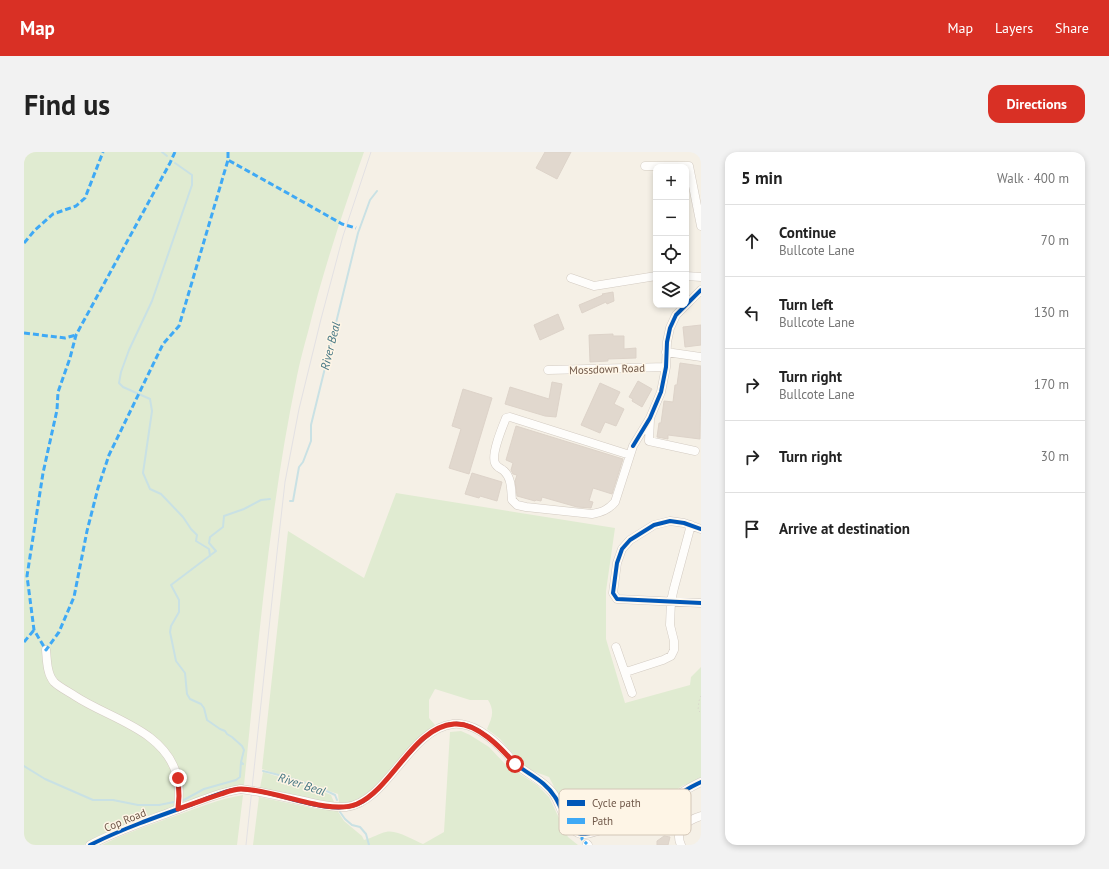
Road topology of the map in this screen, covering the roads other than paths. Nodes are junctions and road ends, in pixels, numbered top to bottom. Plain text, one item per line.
1 (645, 166) dead end
2 (701, 226) edge
3 (653, 276) edge
4 (689, 276) edge
5 (701, 277) edge
6 (571, 278) dead end
7 (700, 293) edge
8 (666, 352) junction
9 (701, 357) edge
10 (666, 367) junction
11 (548, 370) dead end
12 (650, 418) junction
13 (695, 451) dead end
14 (630, 455) junction
15 (691, 525) junction
16 (701, 529) edge
17 (671, 601) junction
18 (701, 603) edge
19 (616, 647) dead end
20 (46, 650) dead end
21 (626, 672) junction
22 (632, 693) dead end
23 (701, 782) edge
24 (686, 789) edge
25 (559, 803) edge
26 (178, 809) junction
27 (701, 816) edge
28 (691, 819) edge
29 (679, 835) edge
30 (92, 844) edge
31 (681, 845) edge

1 - 2 street
3 - 6 street
4 - 5 street
7 - 8 street
8 - 9 street
8 - 10 street
10 - 11 street, Mossdown Road
10 - 12 street
12 - 13 street
12 - 14 street
14 - 14 street
15 - 16 street
15 - 17 street
15 - 17 street
17 - 18 street
17 - 21 street
19 - 21 street
20 - 26 street
21 - 22 street
23 - 24 street, Cop Road, bridge
25 - 26 street, Cop Road, bridge
26 - 30 street, Cop Road
27 - 28 street
29 - 31 street

